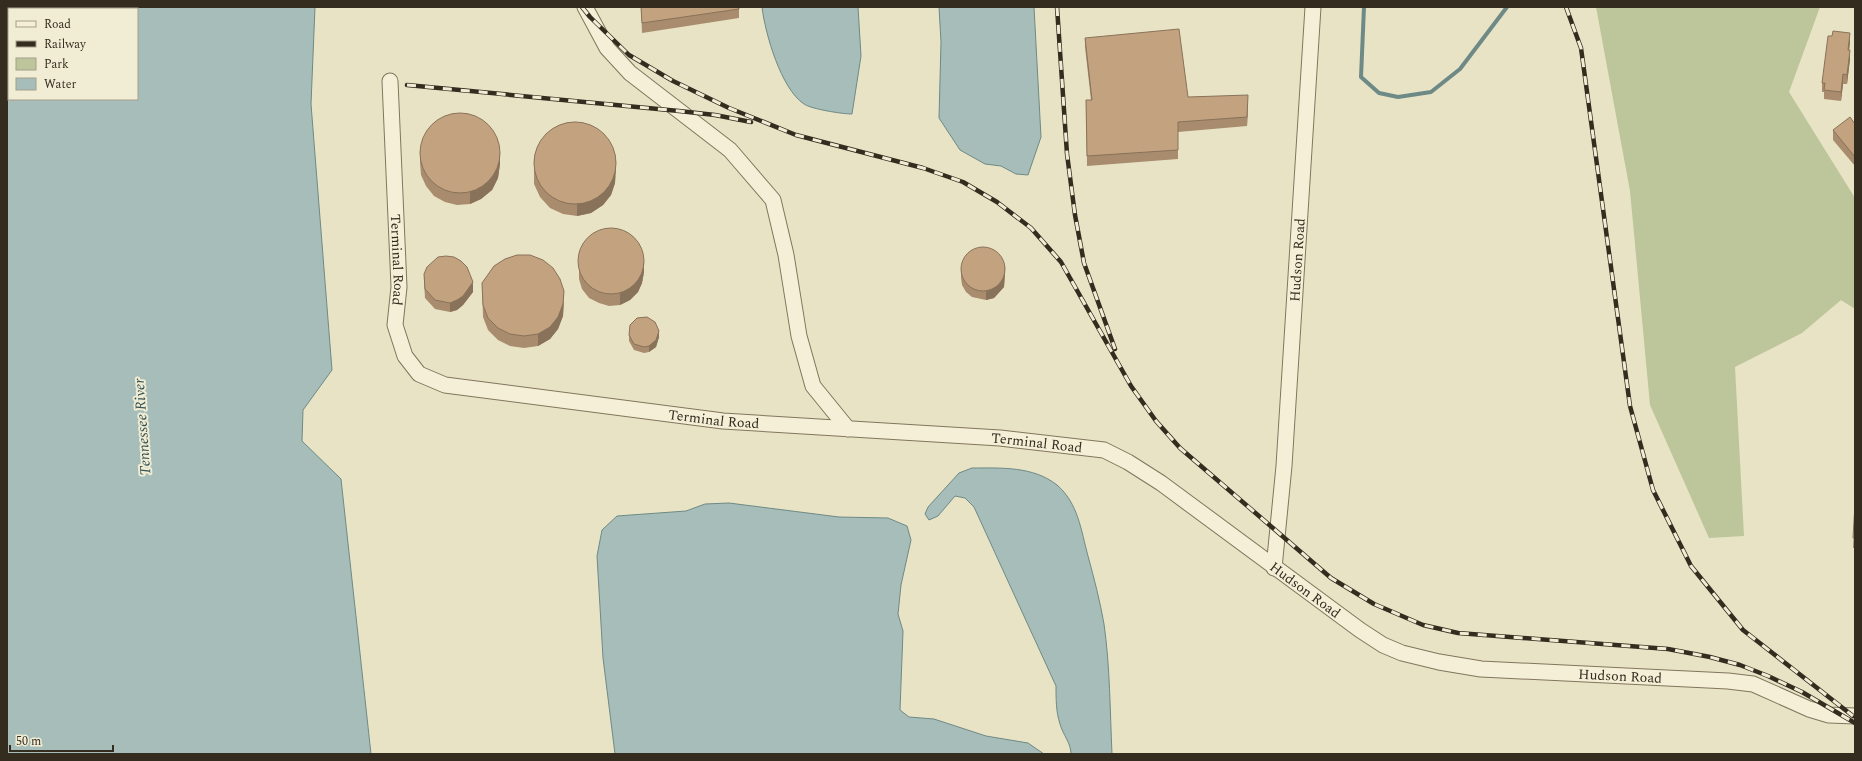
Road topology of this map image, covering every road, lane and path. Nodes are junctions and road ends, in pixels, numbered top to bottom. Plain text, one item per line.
1 (585, 7) edge
2 (1313, 7) edge
3 (390, 82) dead end
4 (848, 428) junction
5 (1274, 568) junction
6 (1855, 716) edge

1 - 4 street
2 - 5 street, Hudson Road
3 - 4 street, Terminal Road
4 - 5 street, Terminal Road
5 - 6 street, Hudson Road

